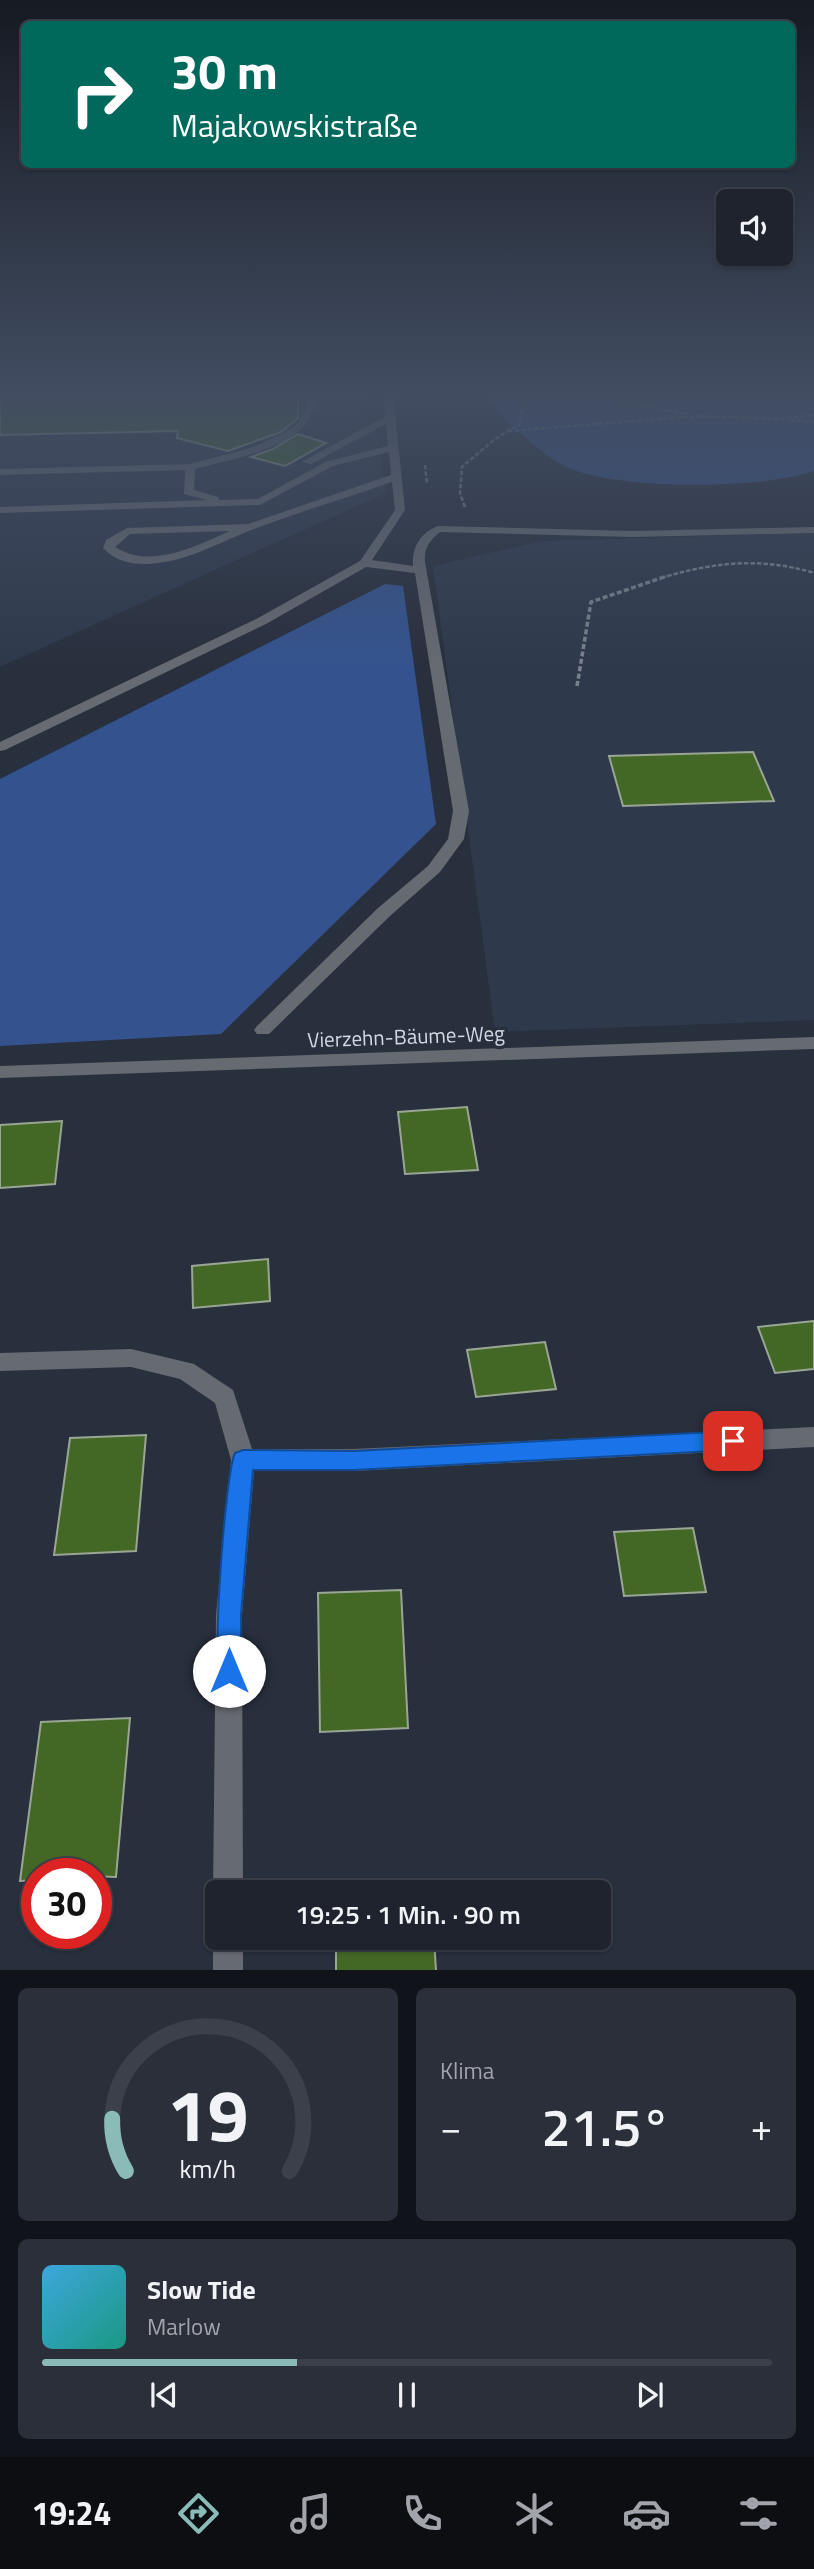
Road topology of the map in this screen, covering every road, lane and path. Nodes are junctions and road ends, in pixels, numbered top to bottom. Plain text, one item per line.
1 (189, 484) edge
2 (272, 484) edge
3 (293, 484) edge
4 (375, 484) edge
5 (397, 484) edge
6 (461, 484) edge
7 (234, 505) junction
8 (0, 510) edge
9 (248, 527) junction
10 (472, 528) junction
11 (814, 530) edge
12 (364, 563) junction
13 (420, 570) junction
14 (814, 571) edge
15 (577, 686) dead end
16 (0, 747) edge
17 (263, 1030) dead end
18 (814, 1044) edge
19 (0, 1072) edge
20 (0, 1362) edge
21 (814, 1437) edge
22 (243, 1460) junction
23 (228, 1880) edge
24 (228, 1950) edge
25 (228, 1970) edge

1 - 7 street
2 - 7 street
3 - 7 street
4 - 9 street
5 - 12 street
6 - 10 path
7 - 8 street
9 - 9 street
10 - 11 street
10 - 13 street
12 - 13 street
12 - 16 street
13 - 17 street
14 - 15 path
18 - 19 street, Vierzehn-Bäume-Weg
20 - 22 street
21 - 22 street
22 - 23 street
24 - 25 street

